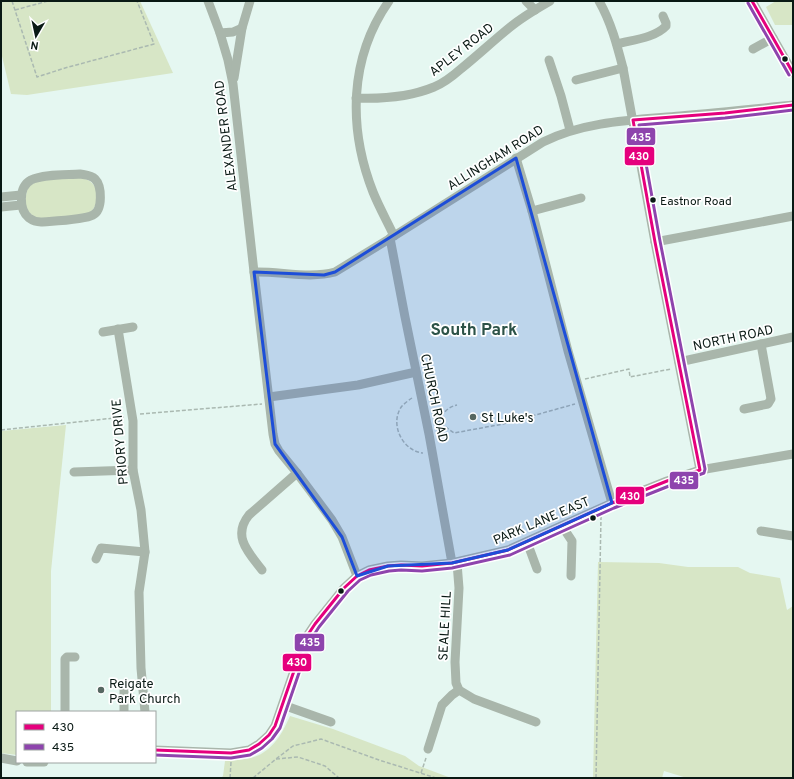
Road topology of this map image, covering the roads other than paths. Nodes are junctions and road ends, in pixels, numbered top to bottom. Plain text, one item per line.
1 (208, 1) edge
2 (250, 1) edge
3 (389, 1) edge
4 (526, 1) edge
5 (550, 1) edge
6 (599, 1) edge
7 (752, 1) edge
8 (535, 10) junction
9 (663, 16) dead end
10 (242, 28) junction
11 (220, 32) junction
12 (773, 38) junction
13 (617, 44) junction
14 (753, 49) dead end
15 (549, 60) dead end
16 (623, 68) junction
17 (793, 73) edge
18 (576, 80) dead end
19 (233, 84) junction
20 (356, 98) junction
21 (793, 105) edge
22 (633, 120) junction
23 (570, 130) junction
24 (516, 158) junction
25 (1, 197) edge
26 (581, 198) dead end
27 (21, 200) junction
28 (1, 207) edge
29 (532, 211) junction
30 (793, 216) edge
31 (392, 237) junction
32 (656, 242) junction
33 (254, 272) junction
34 (133, 327) dead end
35 (118, 330) junction
36 (103, 332) dead end
37 (793, 338) edge
38 (761, 344) junction
39 (680, 365) junction
40 (416, 372) junction
41 (269, 400) junction
42 (744, 409) dead end
43 (793, 454) edge
44 (133, 470) junction
45 (700, 470) junction
46 (74, 472) dead end
47 (297, 473) junction
48 (612, 503) junction
49 (562, 526) junction
50 (761, 530) dead end
51 (793, 536) edge
52 (527, 542) junction
53 (145, 552) junction
54 (96, 559) dead end
55 (455, 563) junction
56 (537, 569) dead end
57 (262, 570) dead end
58 (357, 576) junction
59 (571, 576) dead end
60 (75, 657) dead end
61 (124, 689) dead end
62 (459, 690) junction
63 (283, 705) junction
64 (65, 711) edge
65 (124, 711) edge
66 (145, 711) edge
67 (331, 722) dead end
68 (536, 722) dead end
69 (428, 749) road end
70 (156, 750) edge
71 (1, 758) edge
72 (16, 761) edge

1 - 11 street, ALEXANDER ROAD
2 - 10 street
3 - 20 street, CHURCH ROAD
4 - 8 street
5 - 8 street, APLEY ROAD
6 - 13 street
7 - 12 street
8 - 20 street, APLEY ROAD
9 - 13 street
10 - 11 street
10 - 19 street
11 - 19 street, ALEXANDER ROAD
12 - 14 street
12 - 17 street
13 - 16 street
15 - 23 street
16 - 18 street
16 - 22 street
19 - 33 street, ALEXANDER ROAD
20 - 31 street, CHURCH ROAD
21 - 22 street, ALLINGHAM ROAD
22 - 23 street, ALLINGHAM ROAD
22 - 32 street
23 - 24 street, ALLINGHAM ROAD
24 - 29 street
24 - 31 street, ALLINGHAM ROAD
25 - 27 street
26 - 29 street
27 - 27 street
27 - 28 street
29 - 48 street
30 - 32 street
31 - 33 street, ALLINGHAM ROAD
31 - 40 street, CHURCH ROAD
32 - 39 street
33 - 41 street, ALEXANDER ROAD
34 - 35 street
35 - 36 street
35 - 44 street, PRIORY DRIVE
37 - 38 street, NORTH ROAD
38 - 39 street, NORTH ROAD
38 - 42 street
39 - 45 street
40 - 41 street
40 - 55 street, CHURCH ROAD
41 - 47 street, ALEXANDER ROAD
43 - 45 street, PARK LANE EAST
44 - 46 street
44 - 53 street, PRIORY DRIVE
45 - 48 street, PARK LANE EAST
47 - 57 street
47 - 58 street, ALEXANDER ROAD
48 - 49 street, PARK LANE EAST
49 - 52 street, PARK LANE EAST
49 - 59 street
50 - 51 street
52 - 55 street, PARK LANE EAST
52 - 56 street
53 - 54 street
53 - 66 street, PRIORY DRIVE
55 - 58 street, PARK LANE EAST
55 - 62 street, SEALE HILL
58 - 63 street, PARK LANE EAST
60 - 64 street
61 - 65 street
62 - 68 street
62 - 69 street
63 - 67 street
63 - 70 street, PARK LANE EAST
71 - 72 street

